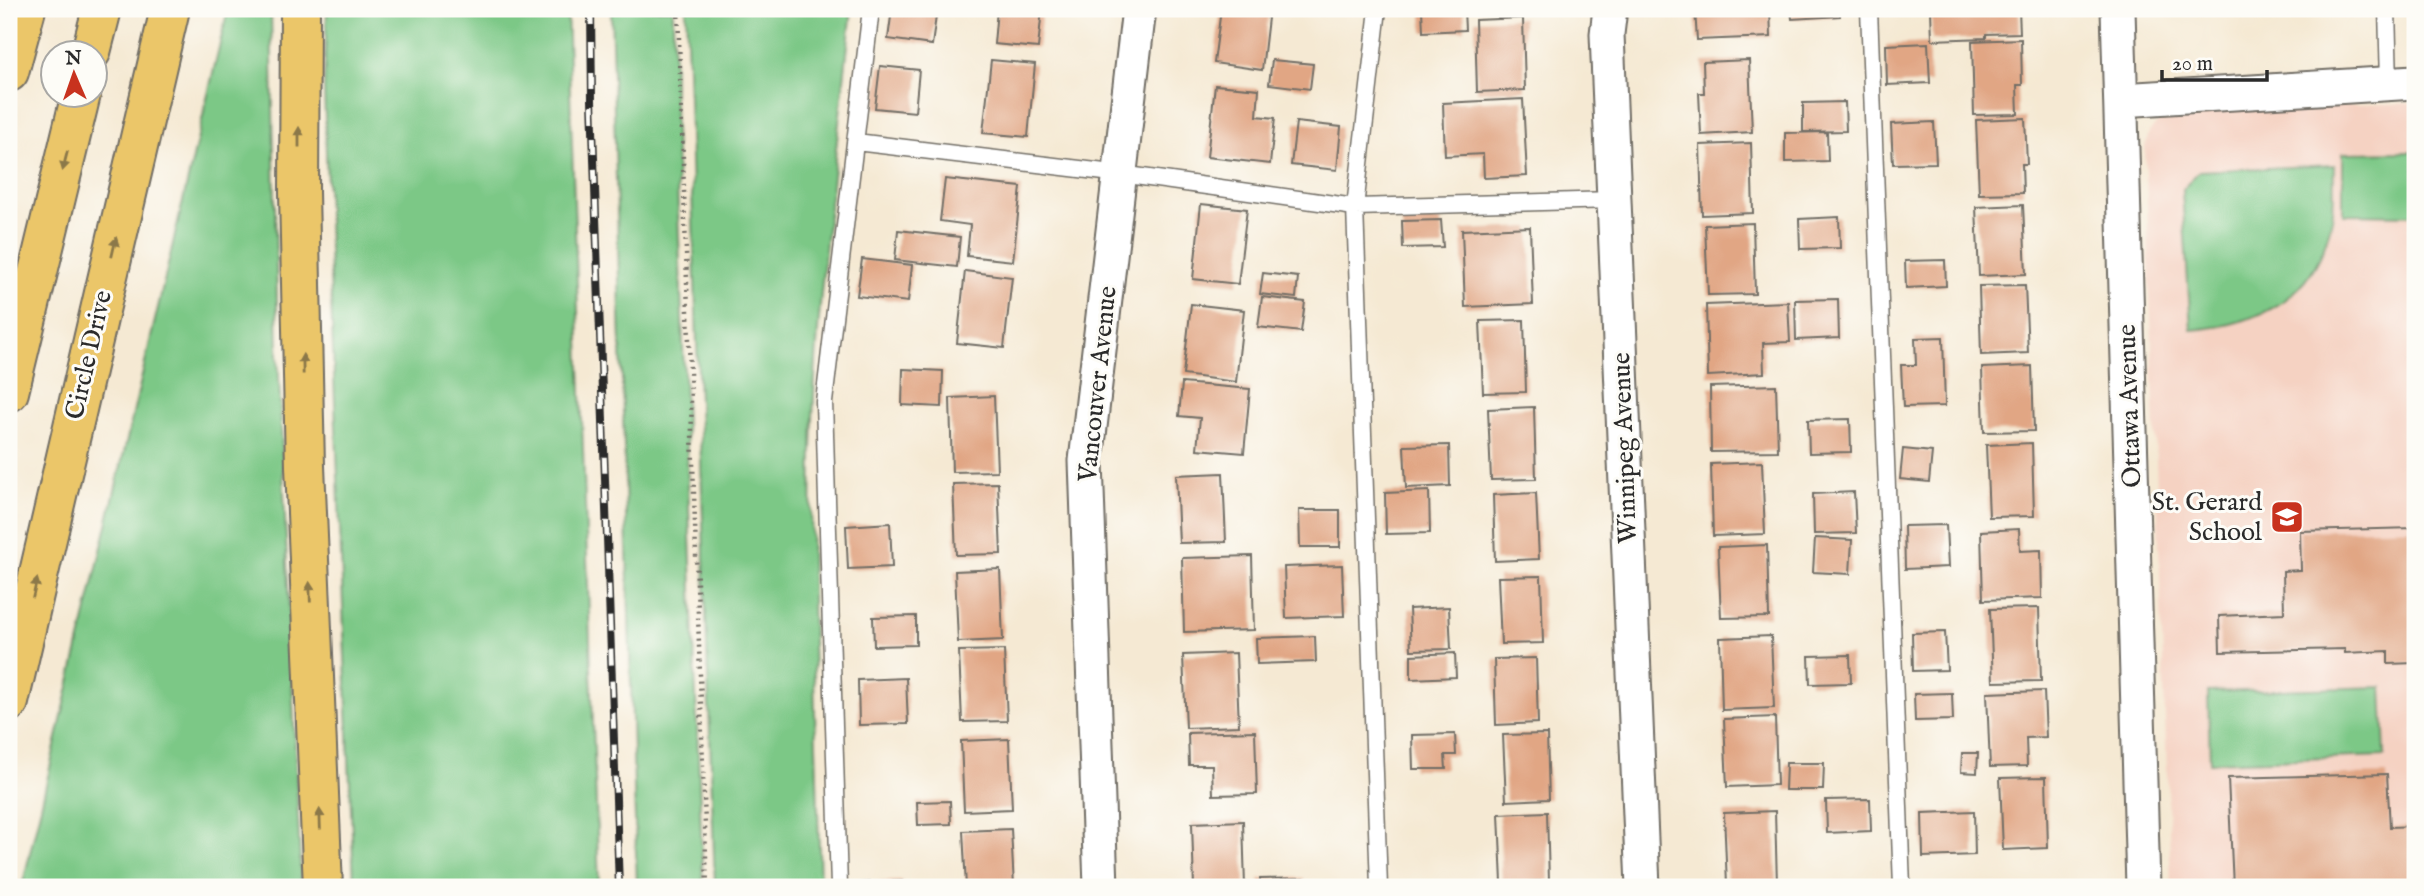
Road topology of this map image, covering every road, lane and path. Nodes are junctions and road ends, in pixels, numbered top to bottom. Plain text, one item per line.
1 (26, 9) edge
2 (102, 9) edge
3 (170, 9) edge
4 (300, 9) edge
5 (678, 9) edge
6 (871, 9) edge
7 (1139, 9) edge
8 (1378, 9) edge
9 (1610, 9) edge
10 (1869, 9) edge
11 (2118, 9) edge
12 (2387, 9) edge
13 (95, 38) edge
14 (9, 72) edge
15 (2402, 83) edge
16 (2121, 100) junction
17 (78, 108) edge
18 (856, 142) junction
19 (1121, 174) junction
20 (1614, 200) junction
21 (1355, 207) junction
22 (9, 392) edge
23 (9, 702) edge
24 (323, 887) edge
25 (707, 887) edge
26 (839, 887) edge
27 (1101, 887) edge
28 (1379, 887) edge
29 (1643, 887) edge
30 (1902, 887) edge
31 (2143, 887) edge

1 - 14 highway
2 - 13 highway
23 -> 3 highway, Circle Drive
24 -> 4 highway
5 - 25 path
6 - 18 lane
7 - 19 street, Vancouver Avenue
8 - 21 lane
9 - 20 street, Winnipeg Avenue
10 - 30 lane
11 - 16 street, Ottawa Avenue
12 - 15 lane
15 - 16 street
16 - 31 street, Ottawa Avenue
17 -> 22 highway
18 - 19 lane
18 - 26 lane
19 - 21 lane
19 - 27 street, Vancouver Avenue
20 - 21 lane
20 - 29 street, Winnipeg Avenue
21 - 28 lane

